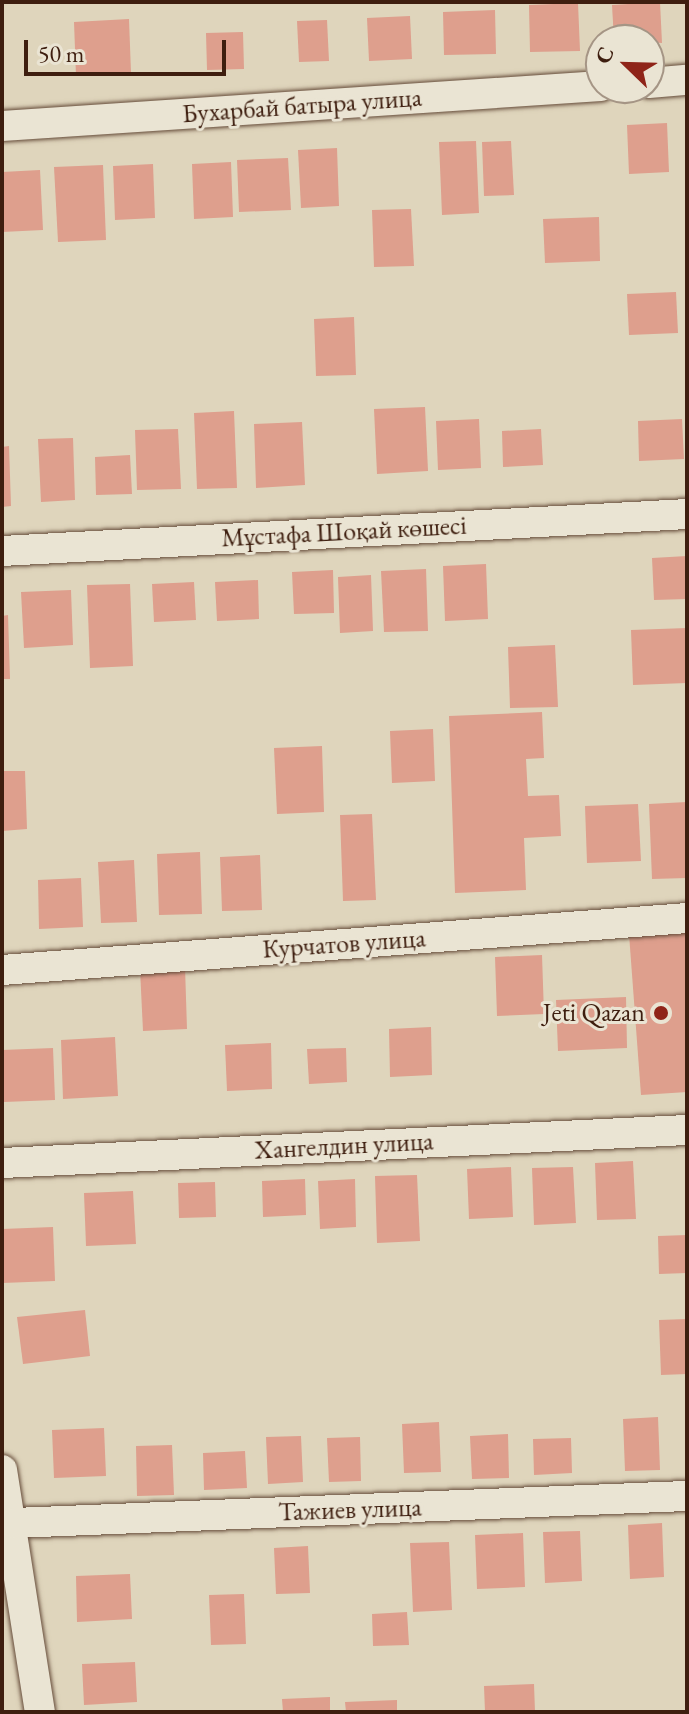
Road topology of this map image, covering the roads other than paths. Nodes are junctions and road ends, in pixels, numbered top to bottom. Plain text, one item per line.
1 (687, 80) edge
2 (665, 82) edge
3 (585, 87) edge
4 (2, 126) edge
5 (687, 514) edge
6 (2, 551) edge
7 (687, 918) edge
8 (2, 970) edge
9 (687, 1130) edge
10 (2, 1163) edge
11 (2, 1470) edge
12 (687, 1496) edge
13 (14, 1523) junction
14 (40, 1712) edge

1 - 2 street
3 - 4 street, Бухарбай батыра улица
5 - 6 street, Мұстафа Шоқай көшесі
7 - 8 street, Курчатов улица
9 - 10 street, Хангелдин улица
11 - 13 street
12 - 13 street, Тажиев улица
13 - 14 street

